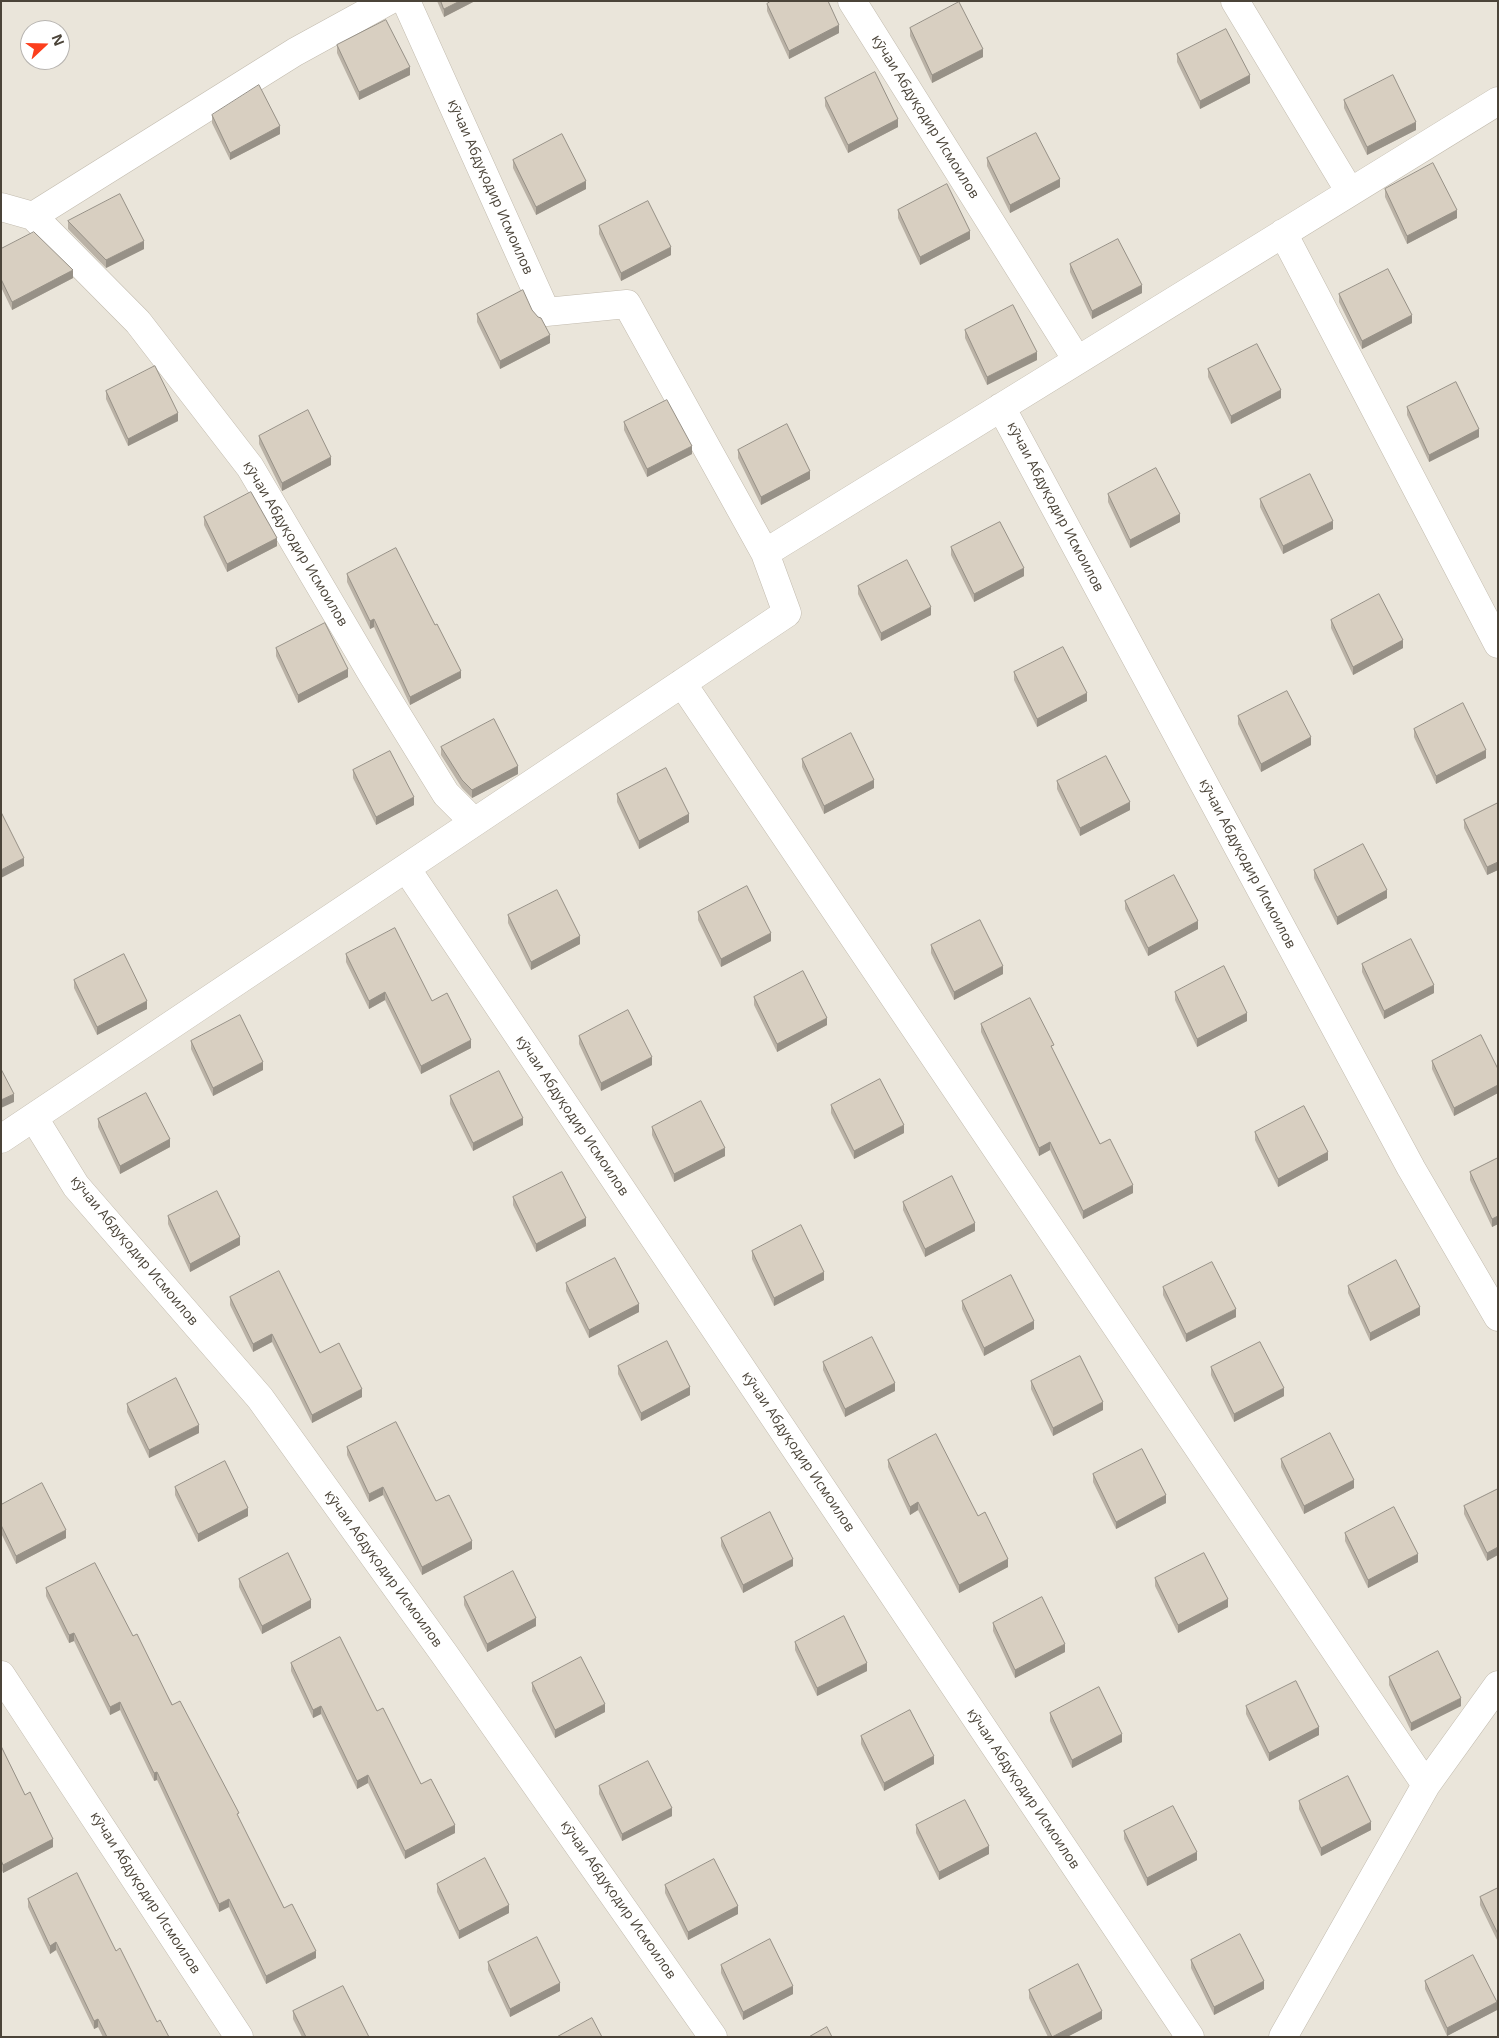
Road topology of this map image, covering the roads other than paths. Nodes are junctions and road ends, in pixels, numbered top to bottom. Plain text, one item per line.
1 (388, 1) edge
2 (406, 1) edge
3 (852, 1) edge
4 (1235, 1) edge
5 (1498, 101) edge
6 (1350, 192) junction
7 (1, 207) edge
8 (33, 216) junction
9 (1283, 233) junction
10 (1077, 360) junction
11 (1001, 407) junction
12 (766, 553) junction
13 (1498, 644) edge
14 (682, 683) junction
15 (474, 822) junction
16 (406, 868) junction
17 (34, 1118) junction
18 (1, 1140) edge
19 (1498, 1317) edge
20 (1, 1675) edge
21 (1498, 1684) edge
22 (1426, 1785) junction
23 (239, 2037) edge
24 (713, 2037) edge
25 (1190, 2037) edge
26 (1283, 2037) edge

1 - 8 street
2 - 12 street, кӯчаи Абдуқодир Исмоилов
3 - 10 street, кӯчаи Абдуқодир Исмоилов
4 - 6 street
5 - 6 street, кӯчаи Абдуқодир Исмоилов
6 - 9 street, кӯчаи Абдуқодир Исмоилов
7 - 8 street, кӯчаи Абдуқодир Исмоилов
8 - 15 street, кӯчаи Абдуқодир Исмоилов
9 - 10 street, кӯчаи Абдуқодир Исмоилов
9 - 13 street
10 - 11 street, кӯчаи Абдуқодир Исмоилов
11 - 12 street, кӯчаи Абдуқодир Исмоилов
11 - 19 street, кӯчаи Абдуқодир Исмоилов
12 - 14 street, кӯчаи Абдуқодир Исмоилов
14 - 15 street, кӯчаи Абдуқодир Исмоилов
14 - 22 street
15 - 16 street, кӯчаи Абдуқодир Исмоилов
16 - 17 street, кӯчаи Абдуқодир Исмоилов
16 - 25 street, кӯчаи Абдуқодир Исмоилов
17 - 18 street, кӯчаи Абдуқодир Исмоилов
17 - 24 street, кӯчаи Абдуқодир Исмоилов
20 - 23 street, кӯчаи Абдуқодир Исмоилов
21 - 22 street
22 - 26 street

